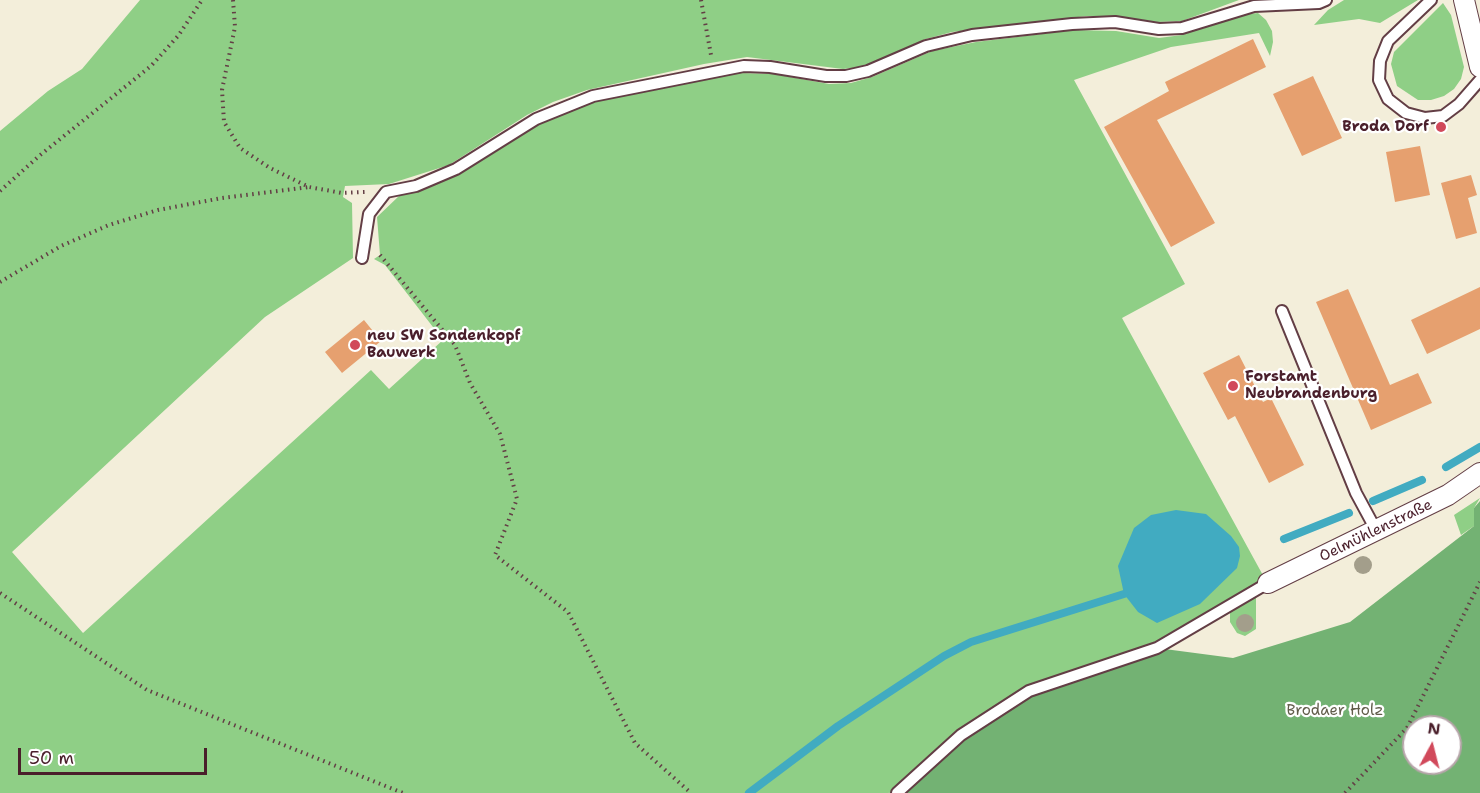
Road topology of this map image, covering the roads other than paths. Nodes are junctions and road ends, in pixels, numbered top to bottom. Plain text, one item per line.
1 (1326, 0) edge
2 (1431, 0) edge
3 (1464, 0) edge
4 (1477, 42) edge
5 (1480, 67) edge
6 (1480, 80) edge
7 (362, 253) road end
8 (1282, 311) dead end
9 (1480, 473) edge
10 (1376, 530) junction
11 (1268, 583) joint
12 (897, 793) edge

1 - 7 lane
2 - 6 lane
3 - 4 street
4 - 5 street
8 - 10 lane
9 - 10 street, Oelmühlenstraße
10 - 11 street, Oelmühlenstraße
11 - 12 lane

